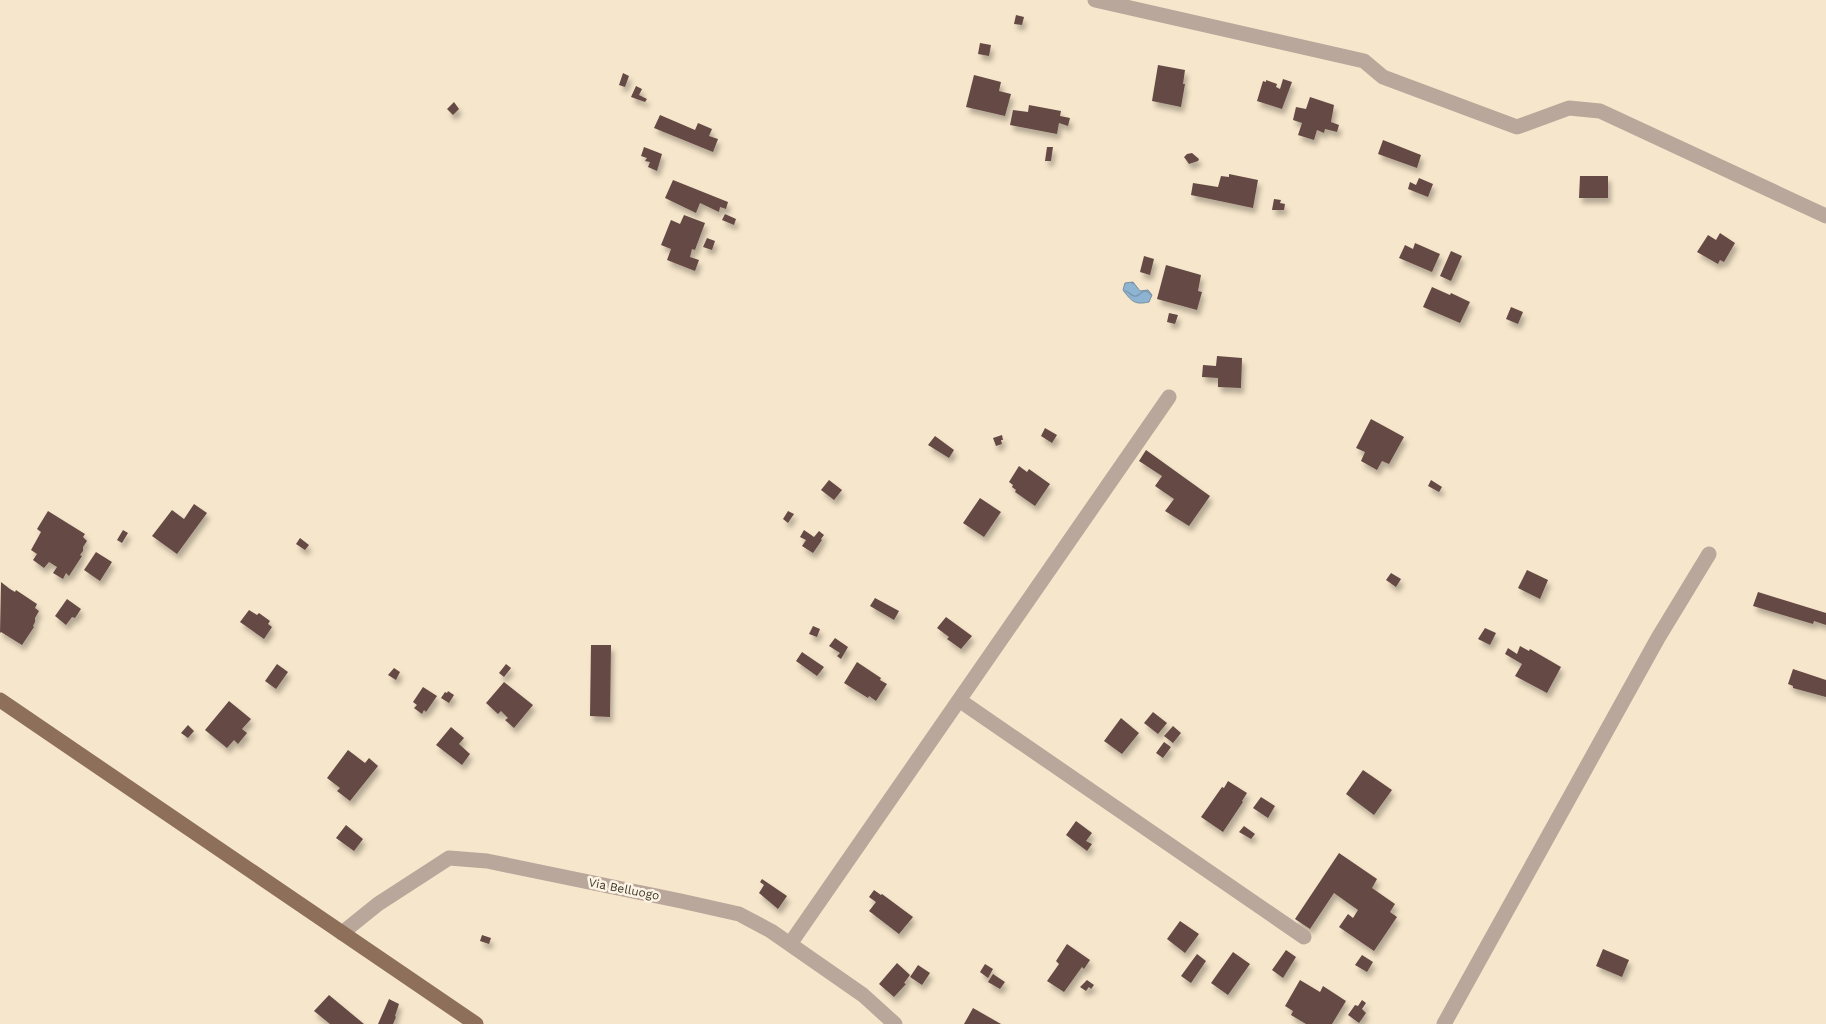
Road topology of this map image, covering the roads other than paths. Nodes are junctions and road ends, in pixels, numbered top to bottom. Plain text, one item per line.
1 (1095, 0) edge
2 (1128, 3) edge
3 (1826, 216) edge
4 (1168, 397) dead end
5 (1709, 554) dead end
6 (0, 700) edge
7 (959, 700) junction
8 (342, 933) junction
9 (1304, 937) dead end
10 (790, 944) junction
11 (476, 1024) edge
12 (895, 1024) edge
13 (1444, 1024) edge

1 - 2 street
2 - 3 street
4 - 7 street
5 - 13 street
6 - 8 main road
7 - 9 street
7 - 10 street
8 - 10 street, Via Belluogo
8 - 11 main road
10 - 12 street, Via Belluogo

